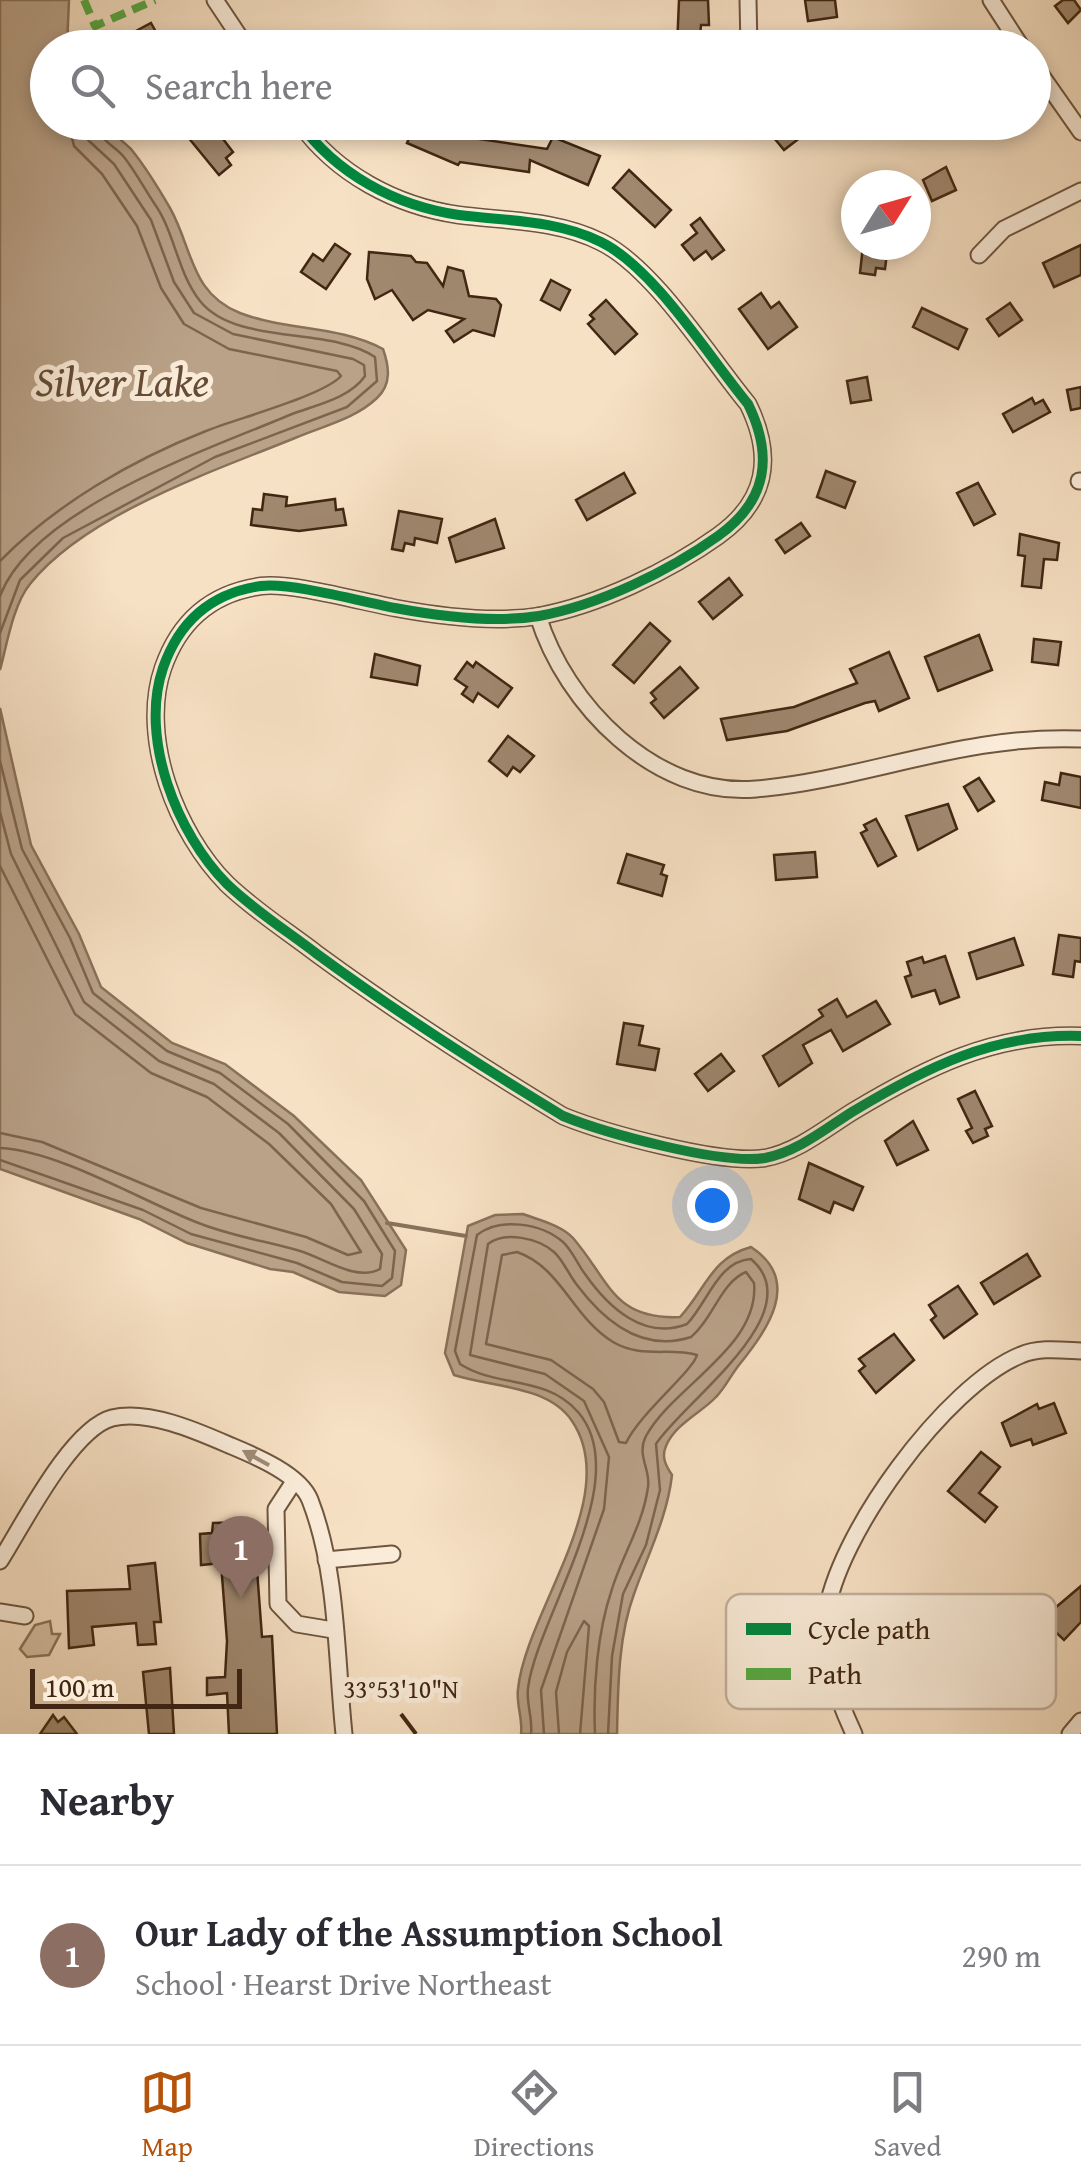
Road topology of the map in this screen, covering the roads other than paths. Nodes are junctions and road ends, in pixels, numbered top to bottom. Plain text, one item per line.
1 (215, 0) edge
2 (748, 0) edge
3 (991, 0) edge
4 (235, 30) edge
5 (749, 30) edge
6 (1010, 30) edge
7 (1051, 89) edge
8 (1081, 132) edge
9 (312, 140) edge
10 (1081, 191) edge
11 (979, 256) dead end
12 (538, 616) junction
13 (1081, 739) edge
14 (1081, 1036) edge
15 (1081, 1352) edge
16 (293, 1482) junction
17 (392, 1554) dead end
18 (0, 1560) edge
19 (326, 1560) junction
20 (833, 1594) edge
21 (0, 1612) edge
22 (25, 1616) dead end
23 (333, 1630) junction
24 (842, 1709) edge
25 (1081, 1720) edge
26 (344, 1734) edge
27 (854, 1734) edge
28 (1070, 1734) edge

1 - 4 street
2 - 5 street
3 - 6 street
7 - 8 street
9 - 12 street
10 - 11 street
12 - 13 street
12 - 14 street
15 - 20 street
16 -> 18 street
16 - 19 street
16 - 23 street
17 - 19 street
19 - 23 street
21 - 22 street
23 - 26 street
24 - 27 street
25 - 28 street

